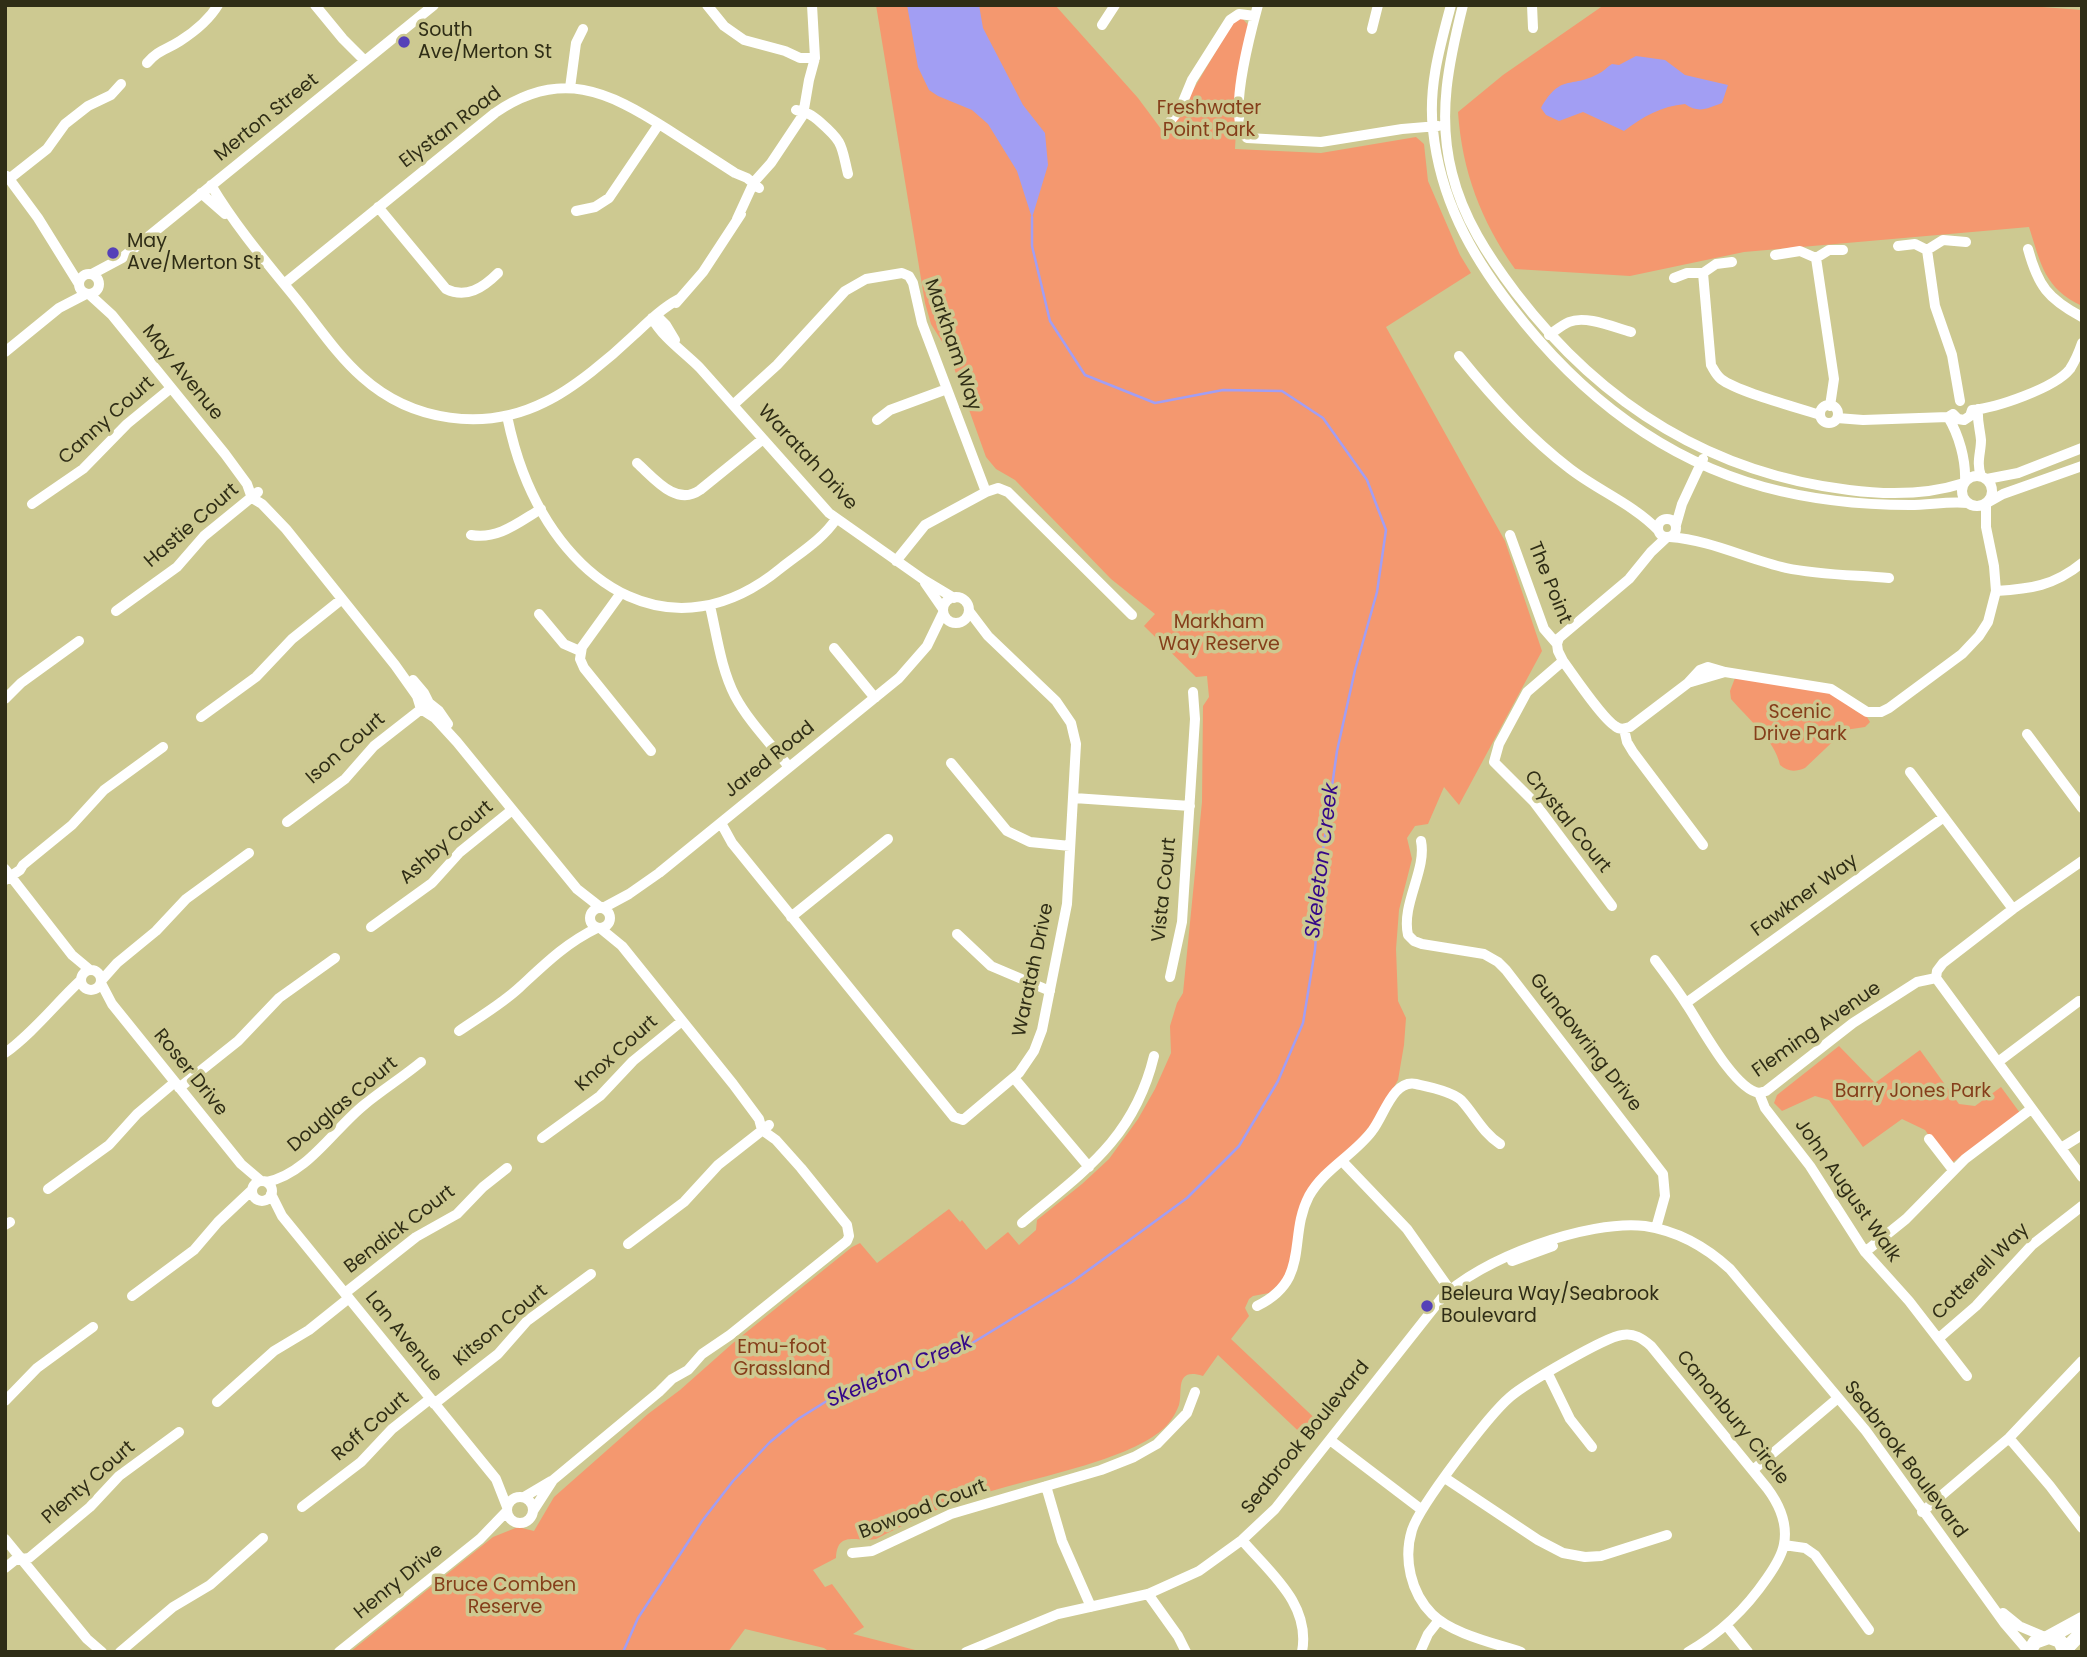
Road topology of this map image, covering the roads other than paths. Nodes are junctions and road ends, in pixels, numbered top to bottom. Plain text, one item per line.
1 (218, 5) edge
2 (315, 5) edge
3 (434, 5) edge
4 (708, 5) edge
5 (812, 5) edge
6 (1115, 5) edge
7 (1378, 5) edge
8 (1451, 5) edge
9 (1463, 5) edge
10 (1532, 5) edge
11 (1256, 11) edge
12 (1102, 25) dead end
13 (1533, 28) dead end
14 (583, 29) dead end
15 (1372, 29) dead end
16 (810, 57) junction
17 (146, 63) dead end
18 (361, 64) junction
19 (121, 84) dead end
20 (570, 88) junction
21 (801, 113) junction
22 (659, 124) junction
23 (1168, 124) dead end
24 (1445, 126) junction
25 (1432, 127) junction
26 (848, 174) dead end
27 (7, 176) edge
28 (211, 185) junction
29 (755, 186) junction
30 (201, 194) junction
31 (378, 208) junction
32 (576, 211) dead end
33 (235, 223) junction
34 (1966, 242) dead end
35 (1898, 246) dead end
36 (1843, 250) dead end
37 (1927, 250) junction
38 (2028, 250) dead end
39 (1775, 255) dead end
40 (63, 257) junction
41 (122, 258) junction
42 (1816, 258) junction
43 (1732, 262) dead end
44 (498, 273) dead end
45 (1703, 273) junction
46 (90, 274) junction
47 (1674, 278) dead end
48 (284, 284) junction
49 (99, 286) junction
50 (83, 290) junction
51 (112, 315) junction
52 (2082, 317) edge
53 (656, 319) junction
54 (1631, 332) dead end
55 (1549, 335) junction
56 (2082, 343) edge
57 (5, 352) edge
58 (1459, 356) dead end
59 (171, 388) junction
60 (947, 389) junction
61 (1960, 401) junction
62 (733, 405) junction
63 (1830, 406) junction
64 (1975, 410) junction
65 (1820, 415) junction
66 (507, 416) junction
67 (1950, 416) junction
68 (1837, 418) junction
69 (877, 421) dead end
70 (1980, 437) junction
71 (763, 439) junction
72 (1959, 442) junction
73 (2082, 448) edge
74 (1706, 450) junction
75 (637, 463) dead end
76 (1700, 464) junction
77 (2082, 466) edge
78 (1984, 477) junction
79 (1965, 482) junction
80 (986, 492) junction
81 (255, 495) junction
82 (1987, 503) junction
83 (32, 504) dead end
84 (1970, 504) junction
85 (541, 509) junction
86 (836, 519) junction
87 (1986, 527) junction
88 (1667, 528) junction
89 (1510, 535) dead end
90 (471, 536) dead end
91 (896, 561) junction
92 (2082, 563) edge
93 (1889, 578) dead end
94 (923, 580) junction
95 (1996, 591) junction
96 (621, 593) junction
97 (954, 598) junction
98 (342, 599) junction
99 (710, 606) junction
100 (116, 611) dead end
101 (943, 611) junction
102 (969, 611) junction
103 (540, 614) dead end
104 (1132, 615) dead end
105 (959, 623) junction
106 (988, 636) junction
107 (79, 641) dead end
108 (1557, 644) junction
109 (928, 646) junction
110 (834, 648) dead end
111 (580, 651) junction
112 (1563, 661) junction
113 (1193, 692) dead end
114 (875, 698) junction
115 (5, 699) edge
116 (425, 706) junction
117 (201, 717) dead end
118 (1624, 729) junction
119 (2027, 734) dead end
120 (163, 747) dead end
121 (651, 751) dead end
122 (951, 762) dead end
123 (789, 767) junction
124 (1910, 772) dead end
125 (1074, 798) junction
126 (1190, 806) junction
127 (2082, 808) edge
128 (512, 810) junction
129 (1944, 817) junction
130 (287, 822) dead end
131 (718, 825) junction
132 (888, 839) dead end
133 (1421, 841) dead end
134 (1070, 845) junction
135 (1703, 845) dead end
136 (249, 853) dead end
137 (2082, 861) edge
138 (7, 876) edge
139 (629, 894) junction
140 (1612, 906) dead end
141 (2013, 909) junction
142 (596, 911) junction
143 (792, 917) junction
144 (604, 924) junction
145 (371, 928) dead end
146 (957, 934) dead end
147 (570, 941) junction
148 (335, 958) dead end
149 (1655, 960) dead end
150 (1170, 977) dead end
151 (1936, 978) junction
152 (91, 980) junction
153 (1050, 991) junction
154 (2079, 1001) dead end
155 (1686, 1003) junction
156 (682, 1021) junction
157 (459, 1031) dead end
158 (5, 1053) edge
159 (1154, 1056) dead end
160 (421, 1062) dead end
161 (1998, 1062) junction
162 (1014, 1078) junction
163 (177, 1085) junction
164 (1759, 1093) junction
165 (2031, 1109) junction
166 (765, 1127) junction
167 (2082, 1135) edge
168 (542, 1138) dead end
169 (1929, 1139) dead end
170 (1500, 1144) dead end
171 (2061, 1148) junction
172 (1342, 1161) junction
173 (1089, 1167) junction
174 (507, 1168) dead end
175 (1953, 1170) junction
176 (2082, 1177) edge
177 (48, 1189) dead end
178 (262, 1191) junction
179 (2082, 1206) edge
180 (1022, 1223) dead end
181 (1656, 1228) junction
182 (628, 1244) dead end
183 (1865, 1252) junction
184 (591, 1274) dead end
185 (1450, 1290) junction
186 (132, 1296) dead end
187 (347, 1296) junction
188 (1257, 1306) dead end
189 (93, 1327) dead end
190 (1939, 1338) junction
191 (2082, 1361) edge
192 (1548, 1374) junction
193 (1968, 1376) dead end
194 (1195, 1392) dead end
195 (1838, 1398) junction
196 (5, 1401) edge
197 (432, 1401) junction
198 (217, 1402) dead end
199 (179, 1432) dead end
200 (2009, 1438) junction
201 (1329, 1440) junction
202 (1592, 1447) dead end
203 (1753, 1470) junction
204 (1445, 1478) junction
205 (496, 1479) junction
206 (553, 1480) junction
207 (1046, 1486) junction
208 (522, 1497) junction
209 (302, 1507) dead end
210 (507, 1509) junction
211 (1921, 1509) junction
212 (1422, 1510) junction
213 (533, 1511) junction
214 (516, 1522) junction
215 (2082, 1528) edge
216 (1667, 1535) dead end
217 (263, 1538) dead end
218 (5, 1539) edge
219 (480, 1539) junction
220 (1242, 1540) junction
221 (1784, 1545) junction
222 (852, 1553) dead end
223 (21, 1559) junction
224 (5, 1568) edge
225 (1148, 1594) junction
226 (1990, 1601) junction
227 (1091, 1607) junction
228 (1439, 1619) junction
229 (2082, 1619) edge
230 (1727, 1626) junction
231 (1869, 1630) dead end
232 (2082, 1632) edge
233 (2047, 1637) junction
234 (87, 1639) junction
235 (124, 1648) edge
236 (2065, 1651) edge
237 (93, 1652) edge
238 (102, 1652) edge
239 (113, 1652) edge
240 (339, 1652) edge
241 (967, 1652) edge
242 (1186, 1652) edge
243 (1302, 1652) edge
244 (1420, 1652) edge
245 (1521, 1652) edge
246 (1688, 1652) edge
247 (1748, 1652) edge
248 (2029, 1652) edge

1 - 17 street
2 - 18 street
3 - 18 street, Merton Street
4 - 16 street
5 - 16 street
6 - 12 street
7 - 15 street
8 - 25 street
9 - 24 street
10 - 13 street
11 - 23 street
11 - 25 street
14 - 20 street
16 - 21 street
18 - 28 street, Merton Street
19 - 27 street
20 - 22 street, Elystan Road
20 - 31 street, Elystan Road
21 - 26 street
21 - 29 street
22 - 29 street, Elystan Road
22 - 32 street
24 - 25 street
24 - 55 street
25 - 76 street
27 - 40 street, May Avenue
28 - 30 street, Merton Street
28 - 33 street
29 - 53 street
30 - 33 street
30 - 41 street, Merton Street
31 - 44 street
31 - 48 street, Elystan Road
33 - 48 street
34 - 37 street
35 - 37 street
36 - 42 street
37 - 61 street
38 - 52 street
39 - 42 street
40 - 46 street
40 - 50 street, May Avenue
41 - 46 street, Merton Street
41 - 49 street, Merton Street
42 - 63 street
43 - 45 street
45 - 47 street
45 - 65 street
46 - 49 street
46 - 50 street
48 - 66 street
49 - 50 street
49 - 51 street, May Avenue
50 - 51 street, May Avenue
50 - 57 street
51 - 59 street, May Avenue
53 - 62 street, Waratah Drive
53 - 66 street
54 - 55 street
55 - 74 street
56 - 64 street
58 - 88 street
59 - 81 street, May Avenue
59 - 83 street, Canny Court
60 - 62 street, Markham Way
60 - 69 street
60 - 80 street, Markham Way
61 - 64 street
61 - 67 street
62 - 71 street, Waratah Drive
63 - 65 street
63 - 68 street
64 - 67 street
64 - 70 street
65 - 68 street
66 - 85 street
67 - 68 street
67 - 72 street
70 - 72 street
70 - 78 street
71 - 75 street
71 - 86 street, Waratah Drive
72 - 79 street
73 - 78 street
74 - 76 street
74 - 79 street
76 - 84 street
76 - 88 street
77 - 82 street
78 - 79 street
78 - 82 street
79 - 84 street
80 - 91 street
80 - 104 street
81 - 98 street, May Avenue
81 - 100 street, Hastie Court
82 - 84 street
82 - 87 street
84 - 87 street
85 - 90 street
85 - 96 street
86 - 91 street, Waratah Drive
86 - 99 street
87 - 95 street
88 - 93 street
88 - 108 street
89 - 108 street, The Point
91 - 94 street, Waratah Drive
92 - 95 street
94 - 97 street, Waratah Drive
94 - 101 street, Waratah Drive
95 - 118 street
96 - 99 street
96 - 111 street
97 - 101 street
97 - 102 street
98 - 116 street, May Avenue
98 - 117 street
99 - 123 street
101 - 105 street
101 - 109 street, Jared Road
102 - 105 street
102 - 106 street, Waratah Drive
103 - 111 street
105 - 106 street, Waratah Drive
105 - 109 street, Jared Road
106 - 125 street, Waratah Drive
107 - 115 street
108 - 112 street, The Point
109 - 114 street, Jared Road
110 - 114 street
111 - 121 street
112 - 118 street, The Point
112 - 140 street, Crystal Court
113 - 126 street, Vista Court
114 - 123 street, Jared Road
116 - 128 street, May Avenue
116 - 130 street, Ison Court
118 - 135 street
119 - 127 street
120 - 138 street
122 - 134 street
123 - 131 street, Jared Road
124 - 129 street
125 - 126 street
125 - 134 street, Waratah Drive
126 - 150 street, Vista Court
128 - 142 street, May Avenue
128 - 145 street, Ashby Court
129 - 141 street
129 - 155 street, Fawkner Way
131 - 139 street, Jared Road
131 - 143 street, Waratah Drive
132 - 143 street
133 - 181 street, Gundowring Drive
134 - 153 street, Waratah Drive
136 - 152 street
137 - 141 street
138 - 152 street, Roser Drive
139 - 142 street, Jared Road
139 - 144 street, Jared Road
141 - 151 street
142 - 144 street
142 - 144 street
142 - 147 street
143 - 162 street, Waratah Drive
144 - 147 street
144 - 156 street
146 - 153 street
147 - 157 street
148 - 163 street
149 - 155 street, Fleming Avenue
151 - 161 street
151 - 164 street, Fleming Avenue
152 - 158 street
152 - 163 street, Roser Drive
153 - 162 street, Waratah Drive
154 - 161 street
155 - 164 street, Fleming Avenue
156 - 166 street
156 - 168 street, Knox Court
159 - 173 street
160 - 178 street, Douglas Court
161 - 165 street
162 - 173 street
163 - 177 street
163 - 178 street, Roser Drive
164 - 183 street, John August Walk
165 - 171 street
165 - 175 street
166 - 182 street
166 - 206 street
167 - 171 street
169 - 175 street
170 - 172 street
171 - 176 street
172 - 185 street
172 - 188 street
173 - 180 street
174 - 187 street, Bendick Court
175 - 183 street
178 - 186 street, Douglas Court
178 - 187 street, Lan Avenue
179 - 190 street, Cotterell Way
181 - 185 street, Seabrook Boulevard
181 - 195 street, Seabrook Boulevard
183 - 190 street, John August Walk
184 - 197 street, Kitson Court
185 - 201 street, Seabrook Boulevard
187 - 197 street, Lan Avenue
187 - 198 street, Bendick Court
189 - 196 street
190 - 193 street, John August Walk
191 - 200 street
192 - 202 street
192 - 203 street, Canonbury Circle
192 - 204 street, Canonbury Circle
194 - 207 street, Bowood Court
195 - 203 street
195 - 211 street, Seabrook Boulevard
197 - 205 street, Lan Avenue
197 - 209 street, Roff Court
199 - 223 street, Plenty Court
200 - 211 street
200 - 215 street
201 - 212 street
201 - 220 street, Seabrook Boulevard
203 - 221 street, Canonbury Circle
204 - 212 street, Canonbury Circle
204 - 216 street
205 - 208 street, Lan Avenue
205 - 210 street, Lan Avenue
206 - 208 street
206 - 213 street
207 - 222 street, Bowood Court
207 - 227 street
208 - 210 street
208 - 213 street
210 - 214 street
210 - 219 street, Henry Drive
211 - 226 street, Seabrook Boulevard
212 - 228 street, Canonbury Circle
213 - 214 street
214 - 219 street, Henry Drive
217 - 235 street
218 - 223 street
219 - 240 street, Henry Drive
220 - 225 street, Seabrook Boulevard
220 - 243 street
221 - 230 street
221 - 231 street
223 - 224 street, Plenty Court
223 - 234 street
225 - 227 street, Seabrook Boulevard
225 - 242 street
226 - 233 street, Seabrook Boulevard
226 - 248 street, Seabrook Boulevard
227 - 241 street, Seabrook Boulevard
228 - 244 street
228 - 245 street, Canonbury Circle
229 - 233 main road
230 - 246 street
230 - 247 street
232 - 236 main road
233 - 236 main road
233 - 248 main road
234 - 237 street
234 - 238 street
235 - 239 street

